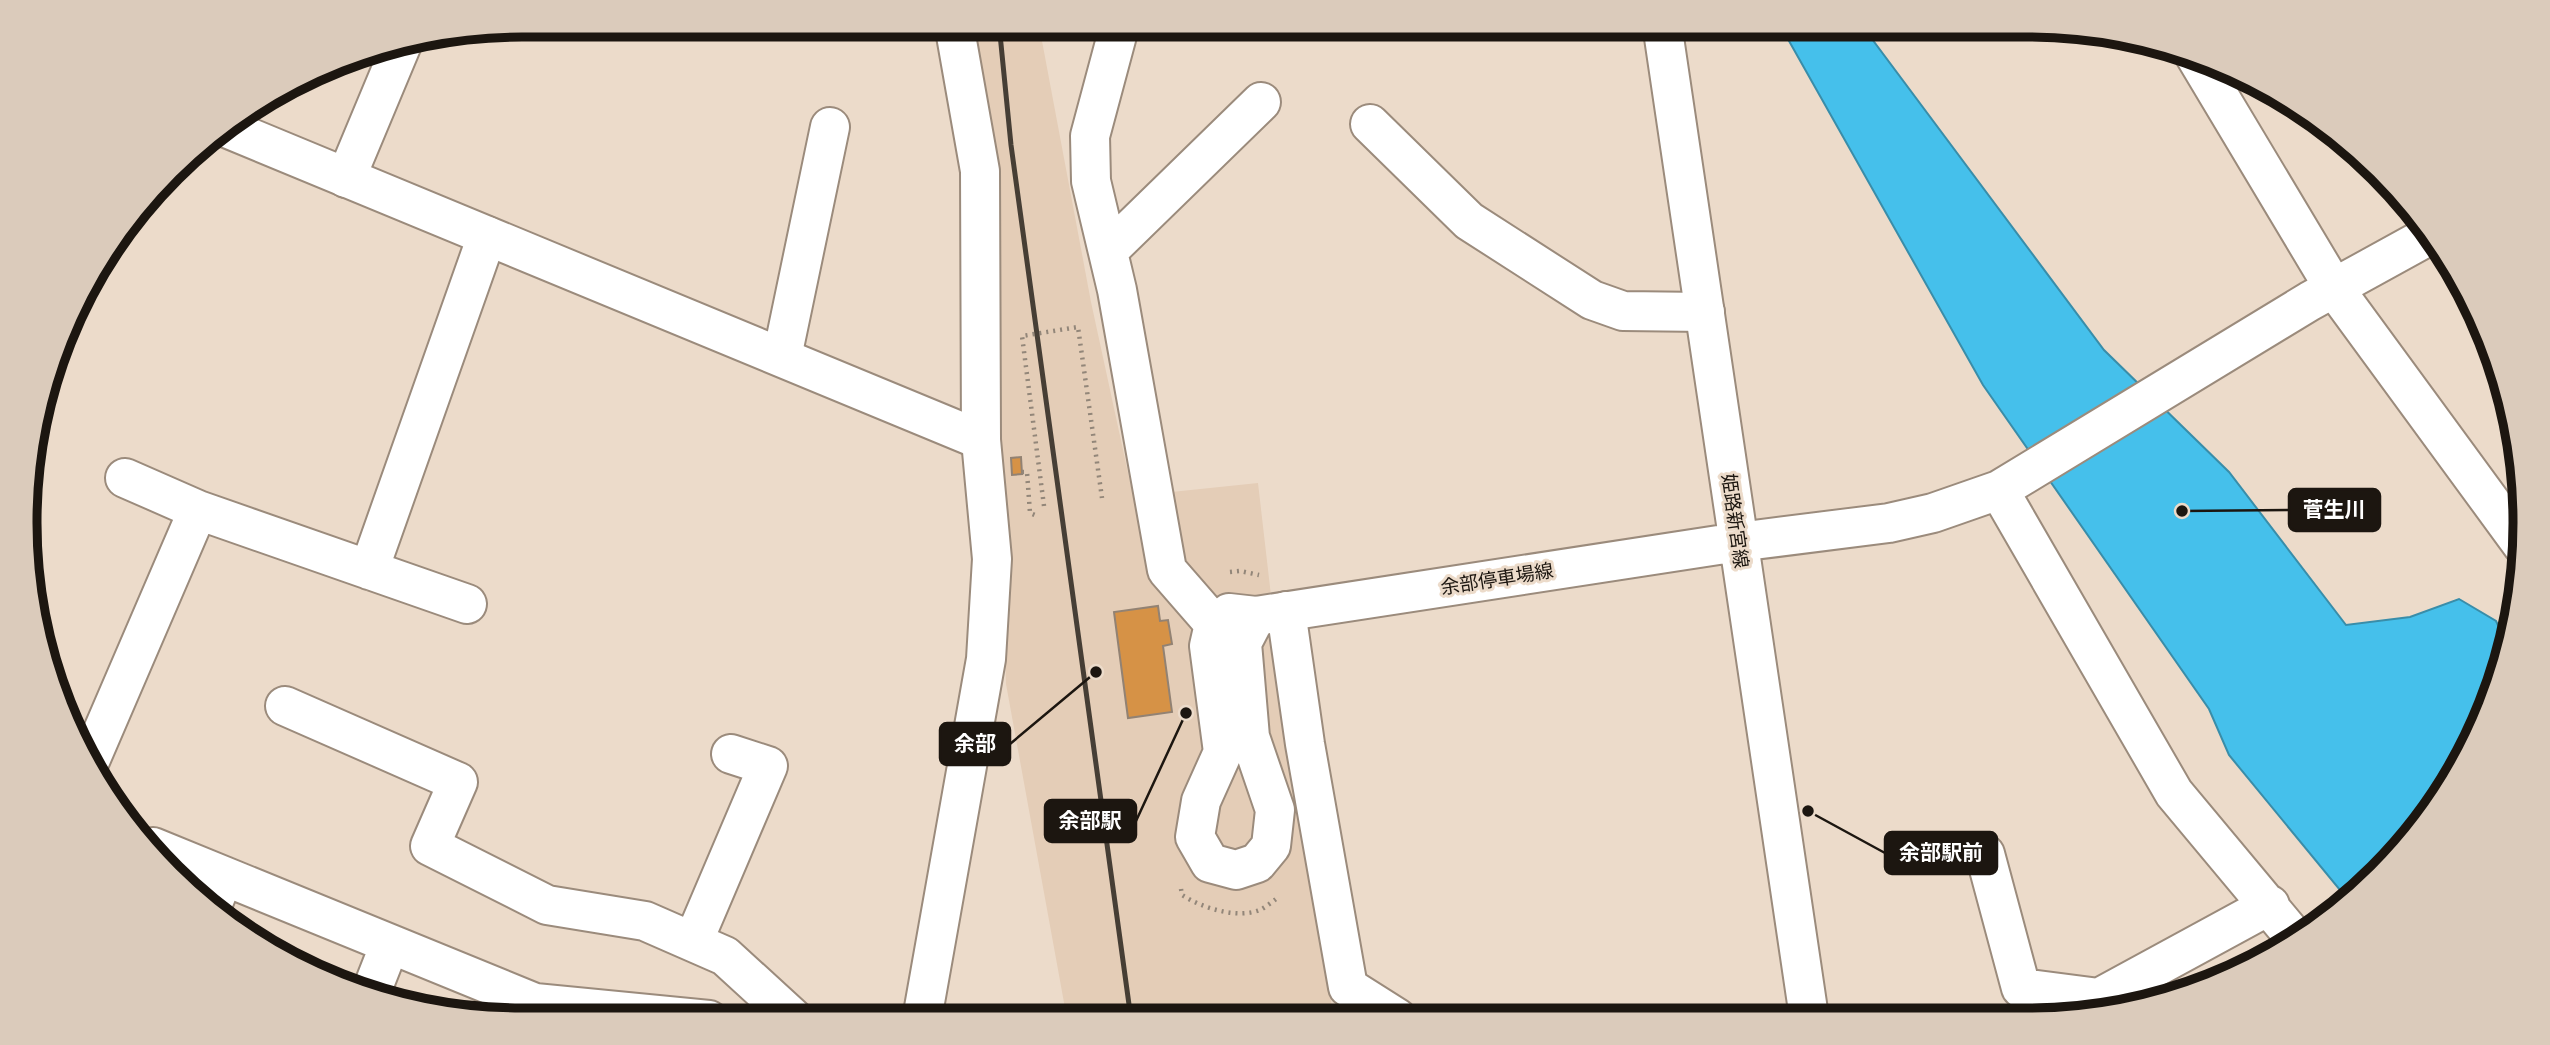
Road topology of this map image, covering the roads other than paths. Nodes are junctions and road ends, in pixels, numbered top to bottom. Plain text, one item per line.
1 (956, 37) edge
2 (1117, 37) edge
3 (1664, 37) edge
4 (398, 53) edge
5 (2203, 70) edge
6 (1261, 102) dead end
7 (1370, 124) dead end
8 (830, 127) dead end
9 (235, 132) edge
10 (346, 178) junction
11 (487, 236) junction
12 (2421, 239) edge
13 (1108, 251) junction
14 (2322, 294) junction
15 (1705, 313) junction
16 (782, 357) junction
17 (981, 440) junction
18 (125, 478) dead end
19 (2009, 484) junction
20 (198, 510) junction
21 (2513, 533) edge
22 (1738, 542) junction
23 (369, 569) junction
24 (467, 604) dead end
25 (1271, 613) junction
26 (1214, 624) junction
27 (285, 706) dead end
28 (94, 751) edge
29 (731, 754) dead end
30 (1985, 854) dead end
31 (177, 864) edge
32 (217, 892) edge
33 (2270, 905) junction
34 (2289, 931) edge
35 (693, 942) junction
36 (390, 944) junction
37 (374, 985) edge
38 (586, 1008) edge
39 (782, 1008) edge
40 (924, 1008) edge
41 (1381, 1008) edge
42 (1809, 1008) edge

1 - 17 street
2 - 13 street
3 - 15 street, 姫路新宮線
4 - 10 street
5 - 14 street
6 - 13 street
7 - 15 street
8 - 16 street
9 - 10 street
10 - 11 street
11 - 16 street
11 - 23 street
12 - 14 street, 余部停車場線
13 - 26 street
14 - 19 street, 余部停車場線
14 - 21 street
15 - 22 street, 姫路新宮線
16 - 17 street
17 - 40 street
18 - 20 street
19 - 22 street, 余部停車場線
19 - 33 street
20 - 23 street
20 - 28 street
22 - 25 street, 余部停車場線
22 - 42 street, 姫路新宮線
23 - 24 street
25 - 26 street, 余部停車場線
25 - 26 street
25 - 41 street
27 - 35 street
29 - 35 street
30 - 33 street
31 - 32 street
32 - 36 street
33 - 34 street
35 - 39 street
36 - 37 street
36 - 38 street

